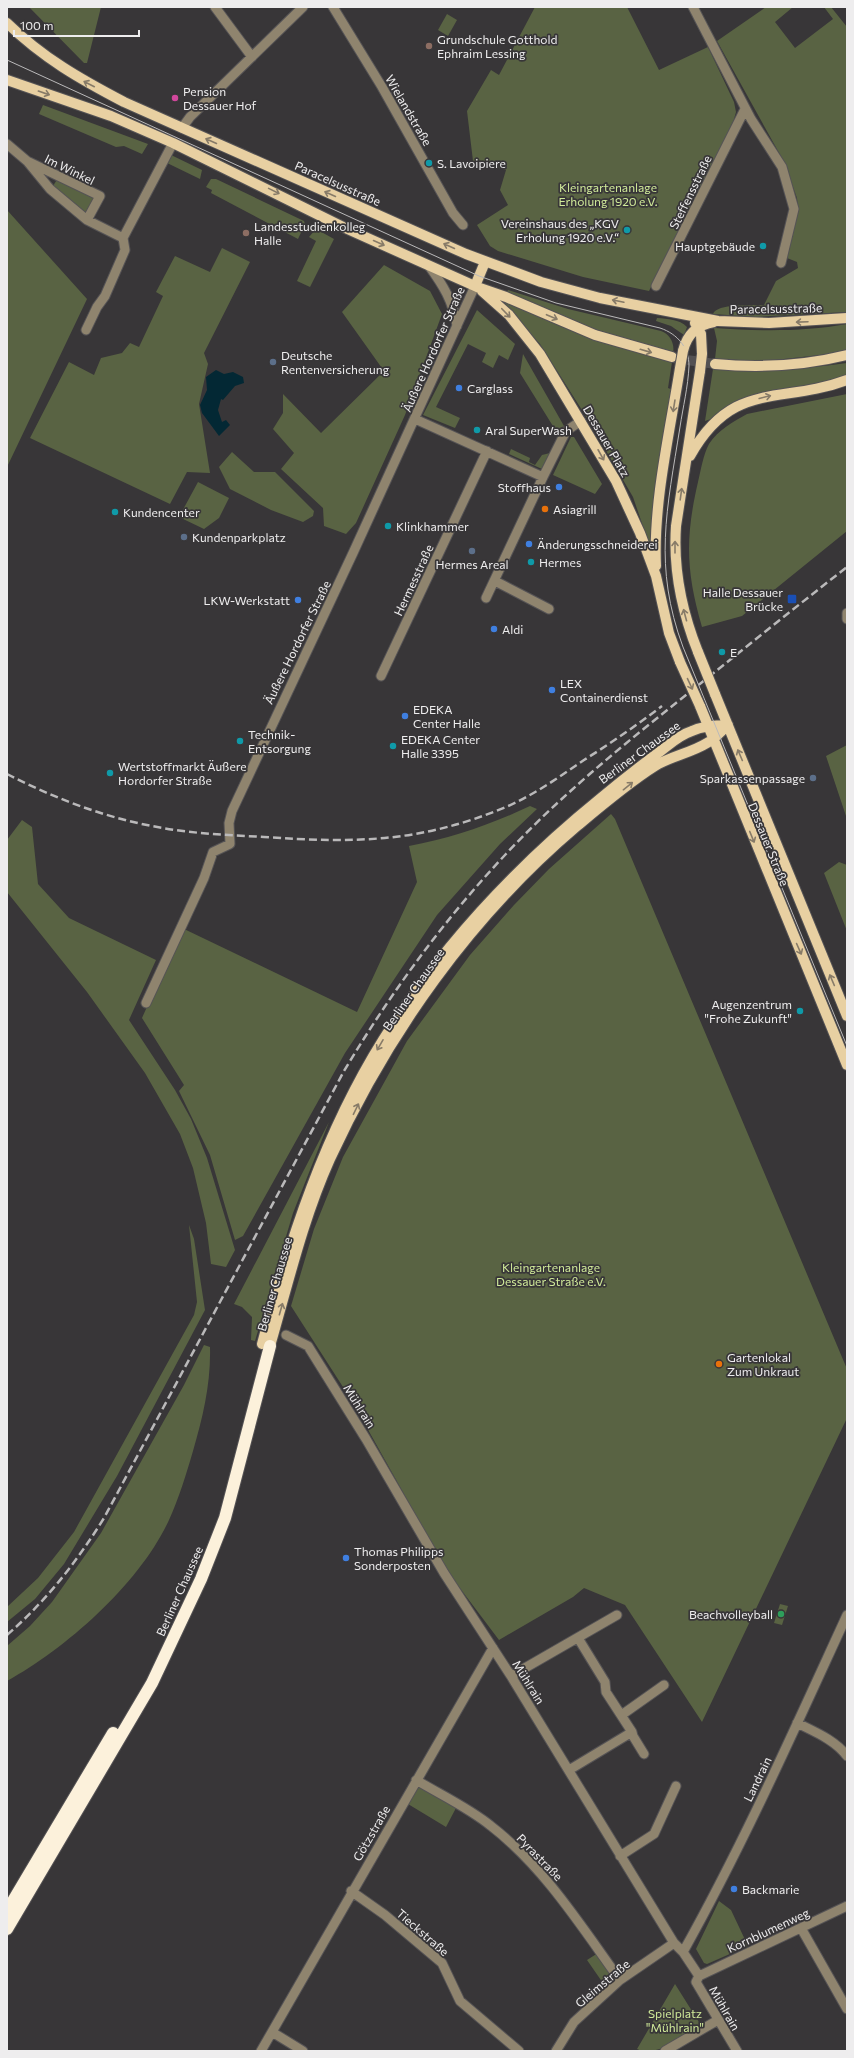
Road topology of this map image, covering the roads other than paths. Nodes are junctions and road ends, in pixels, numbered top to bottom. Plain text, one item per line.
1 (215, 7) edge
2 (303, 7) edge
3 (333, 7) edge
4 (693, 7) edge
5 (7, 23) edge
6 (252, 58) junction
7 (7, 80) edge
8 (745, 109) junction
9 (182, 128) junction
10 (173, 143) junction
11 (7, 144) edge
12 (27, 162) junction
13 (87, 220) junction
14 (463, 225) dead end
15 (123, 238) junction
16 (485, 262) junction
17 (781, 263) dead end
18 (429, 266) junction
19 (656, 286) dead end
20 (476, 287) junction
21 (682, 314) junction
22 (847, 318) edge
23 (718, 321) junction
24 (457, 326) junction
25 (698, 327) junction
26 (86, 330) dead end
27 (847, 355) edge
28 (672, 357) tunnel mouth
29 (715, 364) tunnel mouth
30 (847, 380) edge
31 (415, 419) junction
32 (581, 422) junction
33 (487, 451) junction
34 (686, 463) junction
35 (543, 477) junction
36 (656, 576) junction
37 (495, 581) junction
38 (486, 598) dead end
39 (549, 609) dead end
40 (847, 613) edge
41 (847, 619) edge
42 (669, 633) joint
43 (381, 676) dead end
44 (701, 707) junction
45 (728, 725) junction
46 (709, 726) junction
47 (690, 731) junction
48 (713, 739) junction
49 (146, 1003) dead end
50 (847, 1016) edge
51 (847, 1065) edge
52 (286, 1335) dead end
53 (266, 1345) junction
54 (617, 1615) dead end
55 (847, 1615) edge
56 (578, 1638) junction
57 (493, 1648) junction
58 (511, 1676) junction
59 (664, 1685) dead end
60 (623, 1714) junction
61 (797, 1723) junction
62 (632, 1732) junction
63 (644, 1754) dead end
64 (847, 1756) edge
65 (569, 1770) junction
66 (416, 1780) junction
67 (676, 1786) dead end
68 (620, 1856) junction
69 (351, 1891) junction
70 (847, 1906) edge
71 (7, 1911) edge
72 (801, 1928) junction
73 (7, 1929) edge
74 (674, 1943) junction
75 (683, 1952) junction
76 (699, 1976) junction
77 (620, 1980) junction
78 (847, 2009) edge
79 (718, 2020) junction
80 (272, 2032) junction
81 (261, 2051) edge
82 (303, 2051) edge
83 (518, 2051) edge
84 (556, 2051) edge
85 (665, 2051) edge
86 (737, 2051) edge

1 - 6 street
2 - 6 street
3 - 14 street, Wielandstraße
4 - 8 street
9 -> 5 main road, Paracelsusstraße
6 - 9 street
7 -> 10 main road
8 - 17 street
8 - 19 street, Steffensstraße
16 -> 9 main road, Paracelsusstraße
10 - 15 street
10 -> 18 main road
11 - 12 street, Im Winkel
12 - 13 street, Im Winkel
12 - 13 street, Im Winkel
13 - 15 street, Im Winkel
15 - 26 street
16 - 20 main road
21 -> 16 main road, Paracelsusstraße
18 - 20 main road
18 - 24 street
20 - 24 street, Äußere Hordorfer Straße
20 -> 28 main road
20 -> 32 main road, Dessauer Platz
21 - 23 main road, Paracelsusstraße
21 - 25 main road, Paracelsusstraße
22 -> 23 main road, Paracelsusstraße
23 - 25 main road
24 - 31 street, Äußere Hordorfer Straße
25 - 34 main road, bridge
25 -> 36 main road, bridge
27 - 29 main road
34 -> 30 main road
31 - 33 street
31 - 49 street, Äußere Hordorfer Straße
32 - 35 street
32 -> 36 main road, Dessauer Platz
33 - 35 street
33 - 43 street, Hermesstraße
45 -> 34 main road, Dessauer Straße, bridge
35 - 37 street
36 - 42 main road, Dessauer Platz
37 - 38 street
37 - 39 street
40 - 41 street
42 -> 44 main road, Dessauer Straße, bridge
44 - 46 main road, Dessauer Straße
44 - 47 main road
45 - 46 main road, Berliner Chaussee
45 - 48 main road, Berliner Chaussee
50 -> 45 main road, Dessauer Straße
46 - 47 main road, Berliner Chaussee
46 - 48 main road, Dessauer Straße
47 -> 53 main road, Berliner Chaussee
48 -> 51 main road, Dessauer Straße
53 -> 48 main road, Berliner Chaussee
52 - 57 street, Mühlrain
53 - 71 highway, Berliner Chaussee
53 - 73 highway, Berliner Chaussee
54 - 56 street
55 - 61 street, Landrain
56 - 58 street
56 - 60 street
57 - 58 street, Mühlrain
57 - 66 street, Götzstraße
58 - 65 street, Mühlrain
59 - 60 street
60 - 62 street
61 - 64 street
61 - 75 street, Landrain
62 - 63 street
62 - 65 street
65 - 68 street, Mühlrain
66 - 69 street, Götzstraße
66 - 77 street, Pyrastraße
67 - 68 street
68 - 74 street, Mühlrain
69 - 80 street, Götzstraße
69 - 83 street, Tieckstraße
70 - 72 street, Kornblumenweg
72 - 76 street, Kornblumenweg
72 - 78 street
74 - 75 street, Mühlrain
74 - 77 street, Gleimstraße
75 - 76 street, Mühlrain
76 - 79 street, Mühlrain
77 - 84 street, Gleimstraße
79 - 85 street
79 - 86 street, Mühlrain
80 - 81 street, Götzstraße
80 - 82 street

